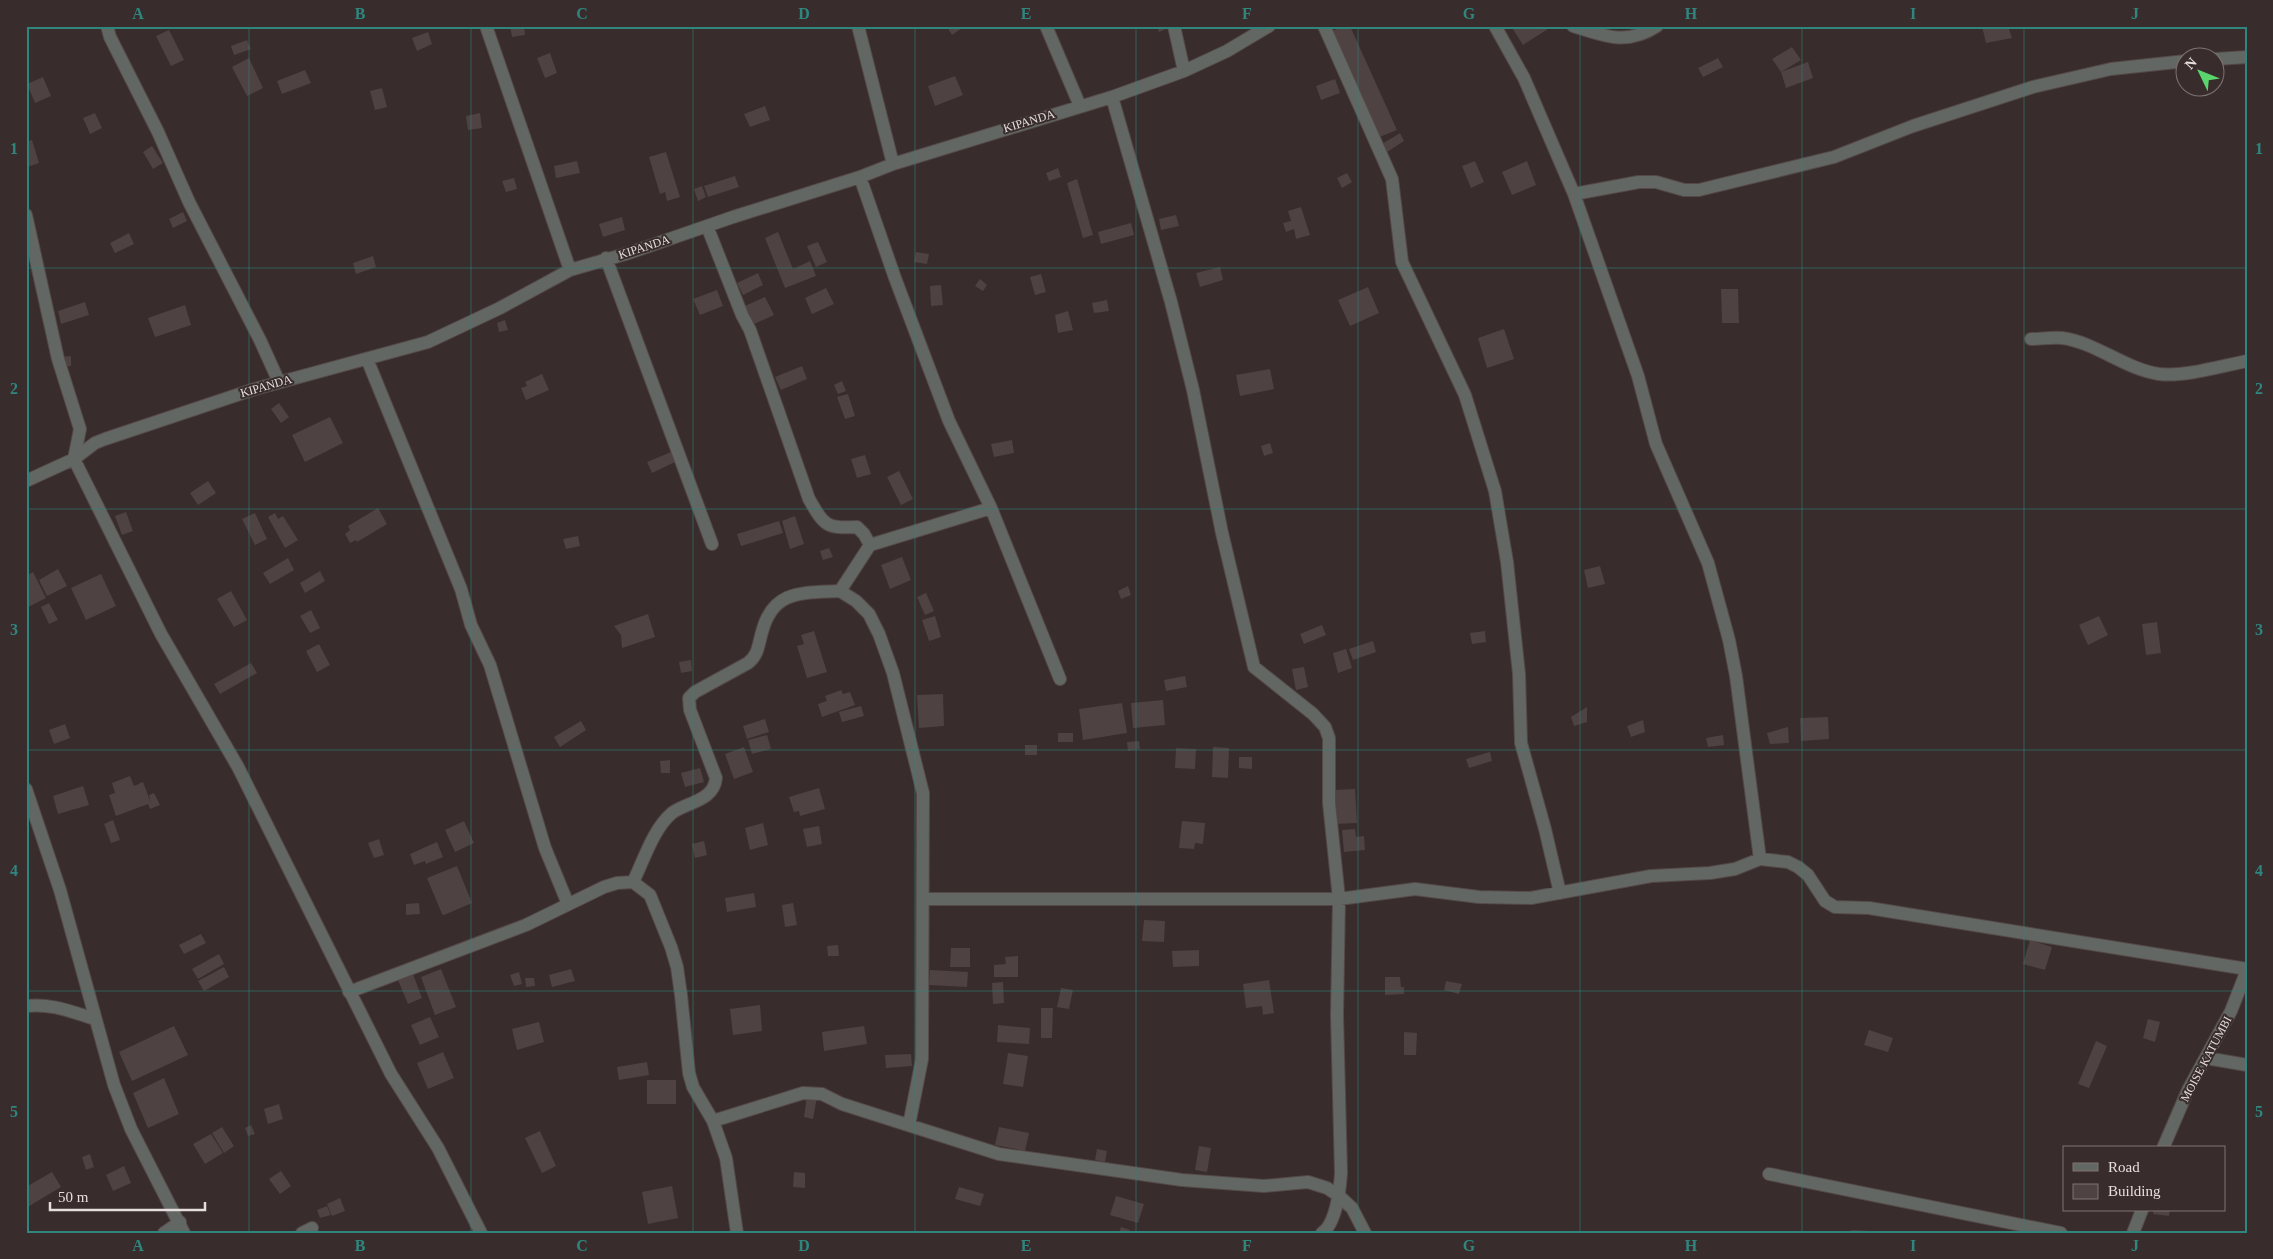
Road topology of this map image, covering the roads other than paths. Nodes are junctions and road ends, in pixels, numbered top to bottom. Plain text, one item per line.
1 (108, 26) edge
2 (486, 26) edge
3 (858, 26) edge
4 (1046, 26) edge
5 (1174, 26) edge
6 (1269, 26) edge
7 (1324, 26) edge
8 (1495, 26) edge
9 (1573, 26) edge
10 (1657, 26) edge
11 (2247, 56) edge
12 (2226, 58) edge
13 (2176, 62) edge
14 (1184, 72) junction
15 (1112, 97) junction
16 (1080, 106) junction
17 (893, 164) junction
18 (860, 177) junction
19 (1574, 194) junction
20 (26, 215) edge
21 (707, 226) junction
22 (606, 258) junction
23 (570, 270) junction
24 (2031, 339) dead end
25 (368, 359) junction
26 (2247, 361) edge
27 (279, 382) junction
28 (74, 459) junction
29 (26, 481) edge
30 (991, 508) junction
31 (712, 544) dead end
32 (870, 544) junction
33 (840, 591) junction
34 (1060, 679) dead end
35 (26, 789) edge
36 (1760, 859) junction
37 (634, 882) junction
38 (1560, 893) junction
39 (1339, 898) junction
40 (923, 899) junction
41 (568, 904) junction
42 (2247, 970) edge
43 (349, 992) junction
44 (26, 1006) edge
45 (96, 1019) junction
46 (2206, 1058) junction
47 (2247, 1064) edge
48 (713, 1121) junction
49 (910, 1125) junction
50 (2164, 1146) edge
51 (1769, 1174) dead end
52 (1339, 1196) junction
53 (2141, 1212) edge
54 (182, 1228) edge
55 (164, 1233) edge
56 (481, 1233) edge
57 (736, 1233) edge
58 (1322, 1233) edge
59 (1365, 1233) edge
60 (2061, 1233) edge
61 (2133, 1233) edge

1 - 27 street
2 - 23 street
3 - 17 street
4 - 16 street
5 - 14 street
6 - 14 street, KIPANDA
7 - 38 street
8 - 19 street
9 - 10 street
11 - 12 street
13 - 19 street
14 - 15 street, KIPANDA
15 - 16 street, KIPANDA
15 - 39 street
16 - 17 street, KIPANDA
17 - 18 street, KIPANDA
18 - 21 street, KIPANDA
18 - 30 street
19 - 36 street
20 - 28 street
21 - 22 street, KIPANDA
21 - 32 street
22 - 23 street, KIPANDA
22 - 31 street
23 - 25 street, KIPANDA
24 - 26 street
25 - 27 street, KIPANDA
25 - 41 street
27 - 28 street, KIPANDA
28 - 29 street, KIPANDA
28 - 43 street
30 - 32 street
30 - 34 street
32 - 33 street
33 - 37 street
33 - 40 street
35 - 45 street
36 - 38 street
36 - 42 street
37 - 41 street
37 - 48 street
38 - 39 street
39 - 40 street
39 - 52 street
40 - 49 street
41 - 43 street
42 - 46 street, MOISE KATUMBI
43 - 56 street
44 - 45 street
45 - 54 street
46 - 47 street
46 - 50 street, MOISE KATUMBI
48 - 49 street
48 - 57 street
49 - 52 street
51 - 60 street
52 - 58 street
52 - 59 street
53 - 61 street
54 - 55 street

